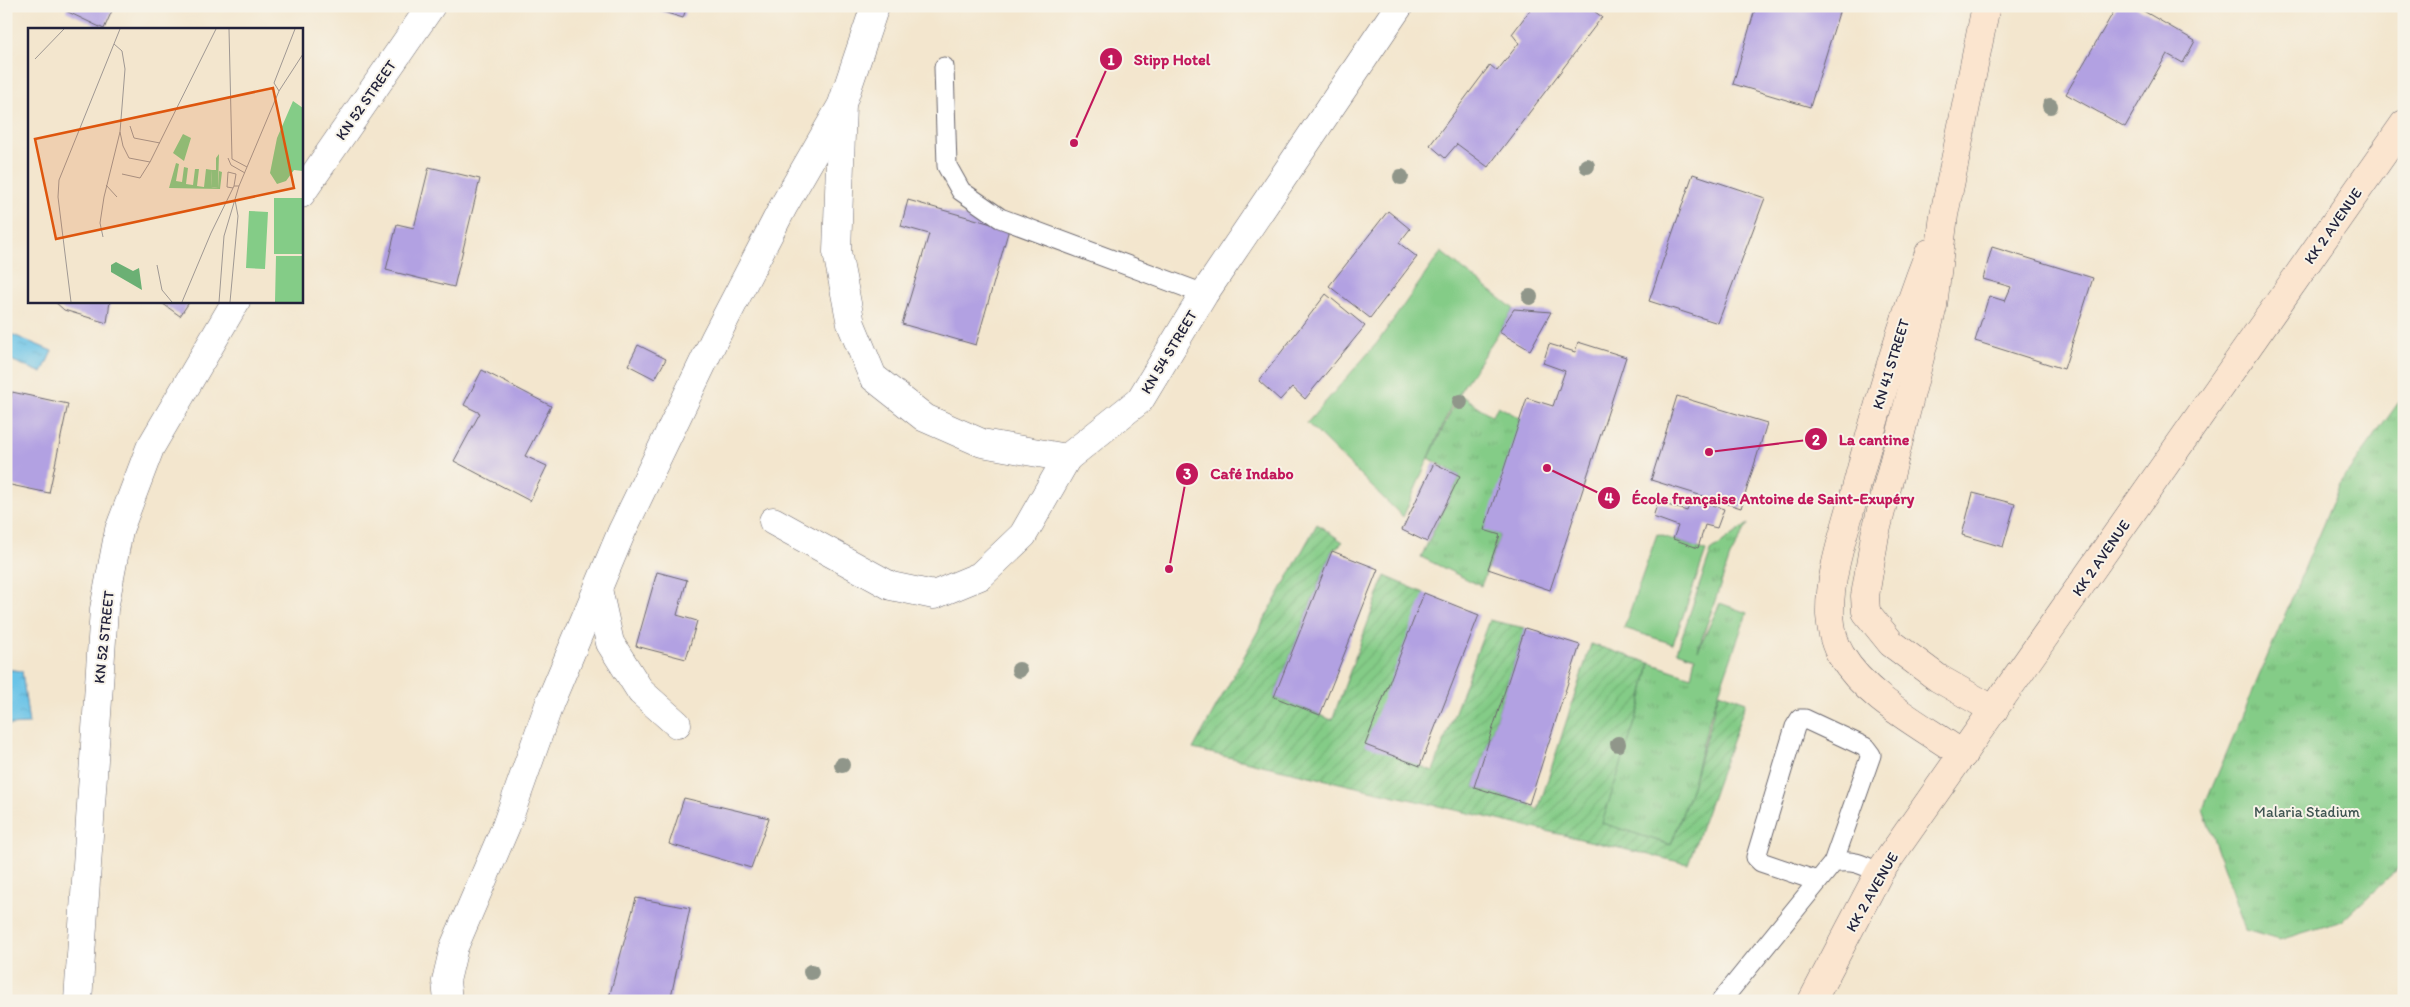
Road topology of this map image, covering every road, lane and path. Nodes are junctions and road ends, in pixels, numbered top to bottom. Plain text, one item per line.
1 (432, 6) edge
2 (874, 6) edge
3 (1399, 6) edge
4 (1986, 6) edge
5 (944, 67) dead end
6 (842, 104) junction
7 (2404, 124) edge
8 (302, 193) edge
9 (1944, 215) junction
10 (1204, 294) junction
11 (235, 302) edge
12 (1067, 458) junction
13 (773, 521) dead end
14 (598, 589) junction
15 (1994, 710) junction
16 (677, 724) dead end
17 (1963, 755) junction
18 (1833, 863) junction
19 (1880, 873) junction
20 (1817, 881) junction
21 (1813, 1000) edge
22 (78, 1001) edge
23 (448, 1001) edge
24 (1721, 1001) edge

1 - 8 street, KN 52 STREET
2 - 6 street
3 - 10 street, KN 54 STREET
4 - 9 main road, KN 41 STREET
5 - 10 lane
6 - 12 street
6 - 14 street
7 - 15 main road, KK 2 AVENUE
9 - 15 main road, KN 41 STREET
9 - 17 main road, KN 41 STREET
10 - 12 street, KN 54 STREET
11 - 22 street, KN 52 STREET
12 - 13 street
14 - 16 street
14 - 23 street
15 - 17 main road, KK 2 AVENUE
17 - 19 main road, KK 2 AVENUE
18 - 19 lane
18 - 20 lane
18 - 20 lane
19 - 21 main road, KK 2 AVENUE
20 - 24 lane

